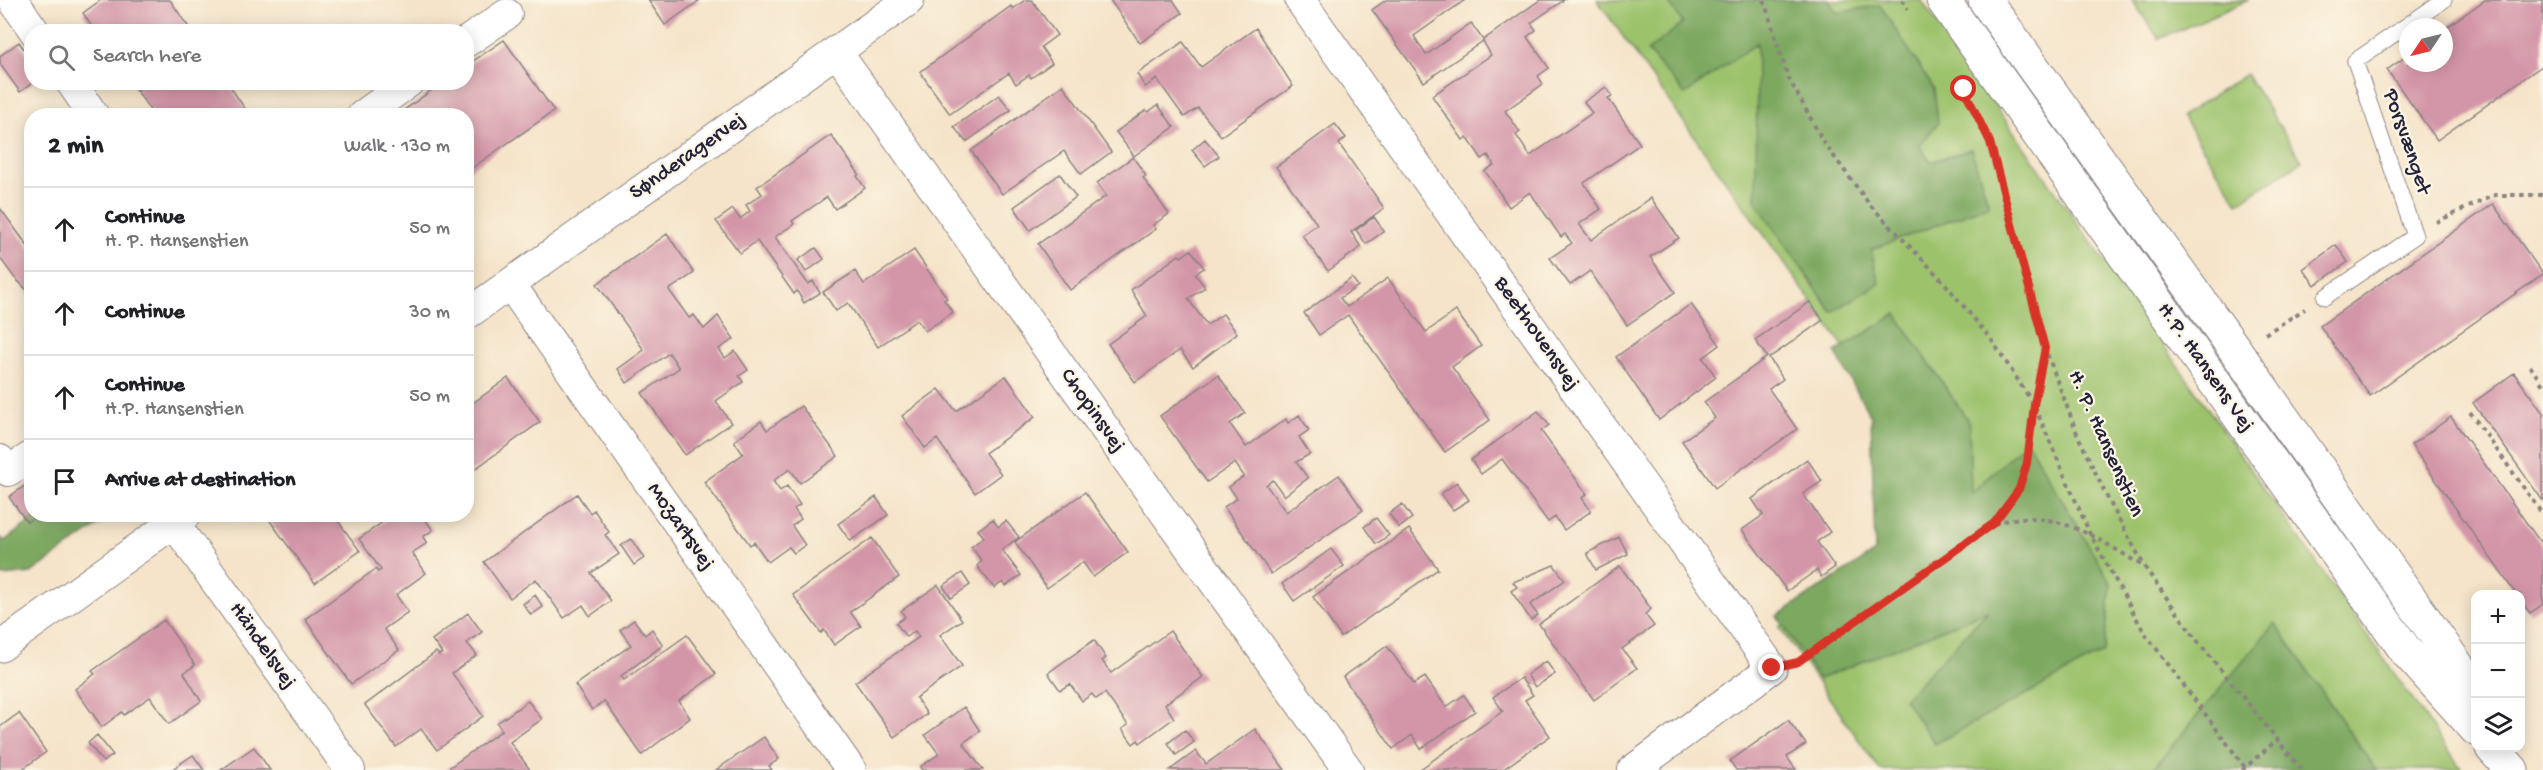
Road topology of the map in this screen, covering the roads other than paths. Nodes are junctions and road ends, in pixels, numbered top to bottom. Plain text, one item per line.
1 (909, 0) edge
2 (1300, 0) edge
3 (1943, 0) edge
4 (1985, 0) edge
5 (2444, 0) edge
6 (507, 14) dead end
7 (474, 37) edge
8 (836, 51) junction
9 (76, 90) edge
10 (397, 90) edge
11 (89, 108) edge
12 (373, 108) edge
13 (510, 284) junction
14 (2325, 297) road end
15 (474, 309) edge
16 (0, 460) edge
17 (24, 461) edge
18 (176, 522) edge
19 (182, 522) edge
20 (3, 639) edge
21 (2471, 686) edge
22 (2471, 724) edge
23 (2496, 752) edge
24 (2512, 752) edge
25 (350, 770) edge
26 (851, 770) edge
27 (1348, 770) edge
28 (1633, 770) edge
29 (2512, 770) edge
30 (2522, 770) edge

1 - 8 street, Sønderagervej
2 - 28 street, Beethovensvej
3 - 22 street, H.P. Hansens Vej
4 - 21 street, H.P. Hansens Vej
5 - 14 lane, Porsvænget
6 - 7 street
8 - 13 street, Sønderagervej
8 - 27 street, Chopinsvej
9 - 11 street
10 - 12 street
13 - 15 street, Sønderagervej
13 - 26 street, Mozartsvej
16 - 17 street
18 - 20 street
19 - 25 street, Händelsvej
23 - 29 street
24 - 30 street

